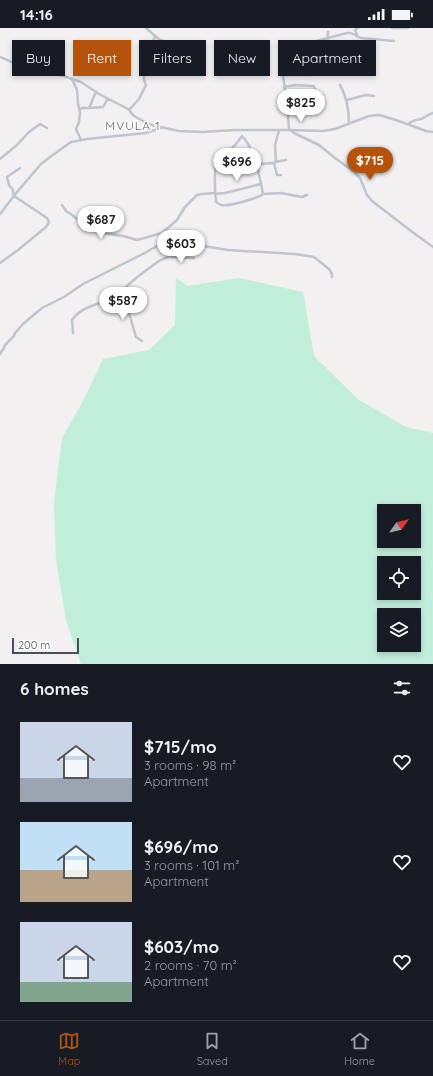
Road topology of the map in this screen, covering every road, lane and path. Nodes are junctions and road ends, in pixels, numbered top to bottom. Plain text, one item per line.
1 (146, 28) edge
2 (358, 28) edge
3 (392, 28) edge
4 (408, 28) edge
5 (328, 32) dead end
6 (155, 36) junction
7 (357, 36) junction
8 (328, 38) junction
9 (160, 40) edge
10 (321, 40) edge
11 (394, 41) dead end
12 (0, 57) edge
13 (282, 76) edge
14 (72, 78) junction
15 (340, 85) dead end
16 (284, 87) junction
17 (97, 94) junction
18 (323, 94) dead end
19 (374, 96) dead end
20 (109, 100) junction
21 (347, 100) junction
22 (89, 108) junction
23 (80, 109) junction
24 (129, 110) junction
25 (433, 113) edge
26 (349, 124) junction
27 (407, 124) junction
28 (161, 127) junction
29 (47, 128) dead end
30 (242, 130) junction
31 (279, 130) junction
32 (290, 130) junction
33 (433, 132) edge
34 (242, 136) junction
35 (81, 140) junction
36 (0, 159) edge
37 (286, 160) dead end
38 (275, 163) junction
39 (256, 164) junction
40 (20, 168) dead end
41 (281, 175) dead end
42 (261, 184) junction
43 (215, 193) junction
44 (263, 194) junction
45 (307, 195) dead end
46 (14, 196) junction
47 (62, 205) dead end
48 (0, 214) edge
49 (166, 230) junction
50 (170, 242) junction
51 (433, 247) edge
52 (171, 256) junction
53 (194, 258) dead end
54 (0, 263) edge
55 (332, 277) dead end
56 (124, 289) junction
57 (73, 333) dead end
58 (142, 342) dead end
59 (0, 354) edge

1 - 6 street
2 - 7 street
3 - 4 street
5 - 8 street
6 - 9 street
6 - 24 street
7 - 8 street
7 - 11 street
8 - 10 street
12 - 14 street
13 - 16 street
14 - 17 street
14 - 23 street
15 - 21 street
16 - 18 street
16 - 32 street
17 - 20 street
17 - 22 street
19 - 21 street
20 - 22 street
20 - 24 street
21 - 26 street
22 - 23 street
23 - 35 street
24 - 28 street
25 - 27 street
26 - 27 street
26 - 32 street
27 - 33 street
28 - 30 street
28 - 35 street
29 - 36 street
30 - 31 street
30 - 34 street
31 - 32 street
31 - 38 street
32 - 51 street
34 - 39 street
34 - 43 street
35 - 46 street
37 - 38 street
38 - 39 street
38 - 41 street
39 - 42 street
40 - 46 street
42 - 43 street
42 - 44 street
43 - 44 street
43 - 49 street
44 - 45 street
46 - 48 street
46 - 54 street
47 - 49 street
49 - 50 street
50 - 52 street
50 - 55 street
50 - 59 street
52 - 53 street
52 - 56 street
56 - 57 street
56 - 58 street

